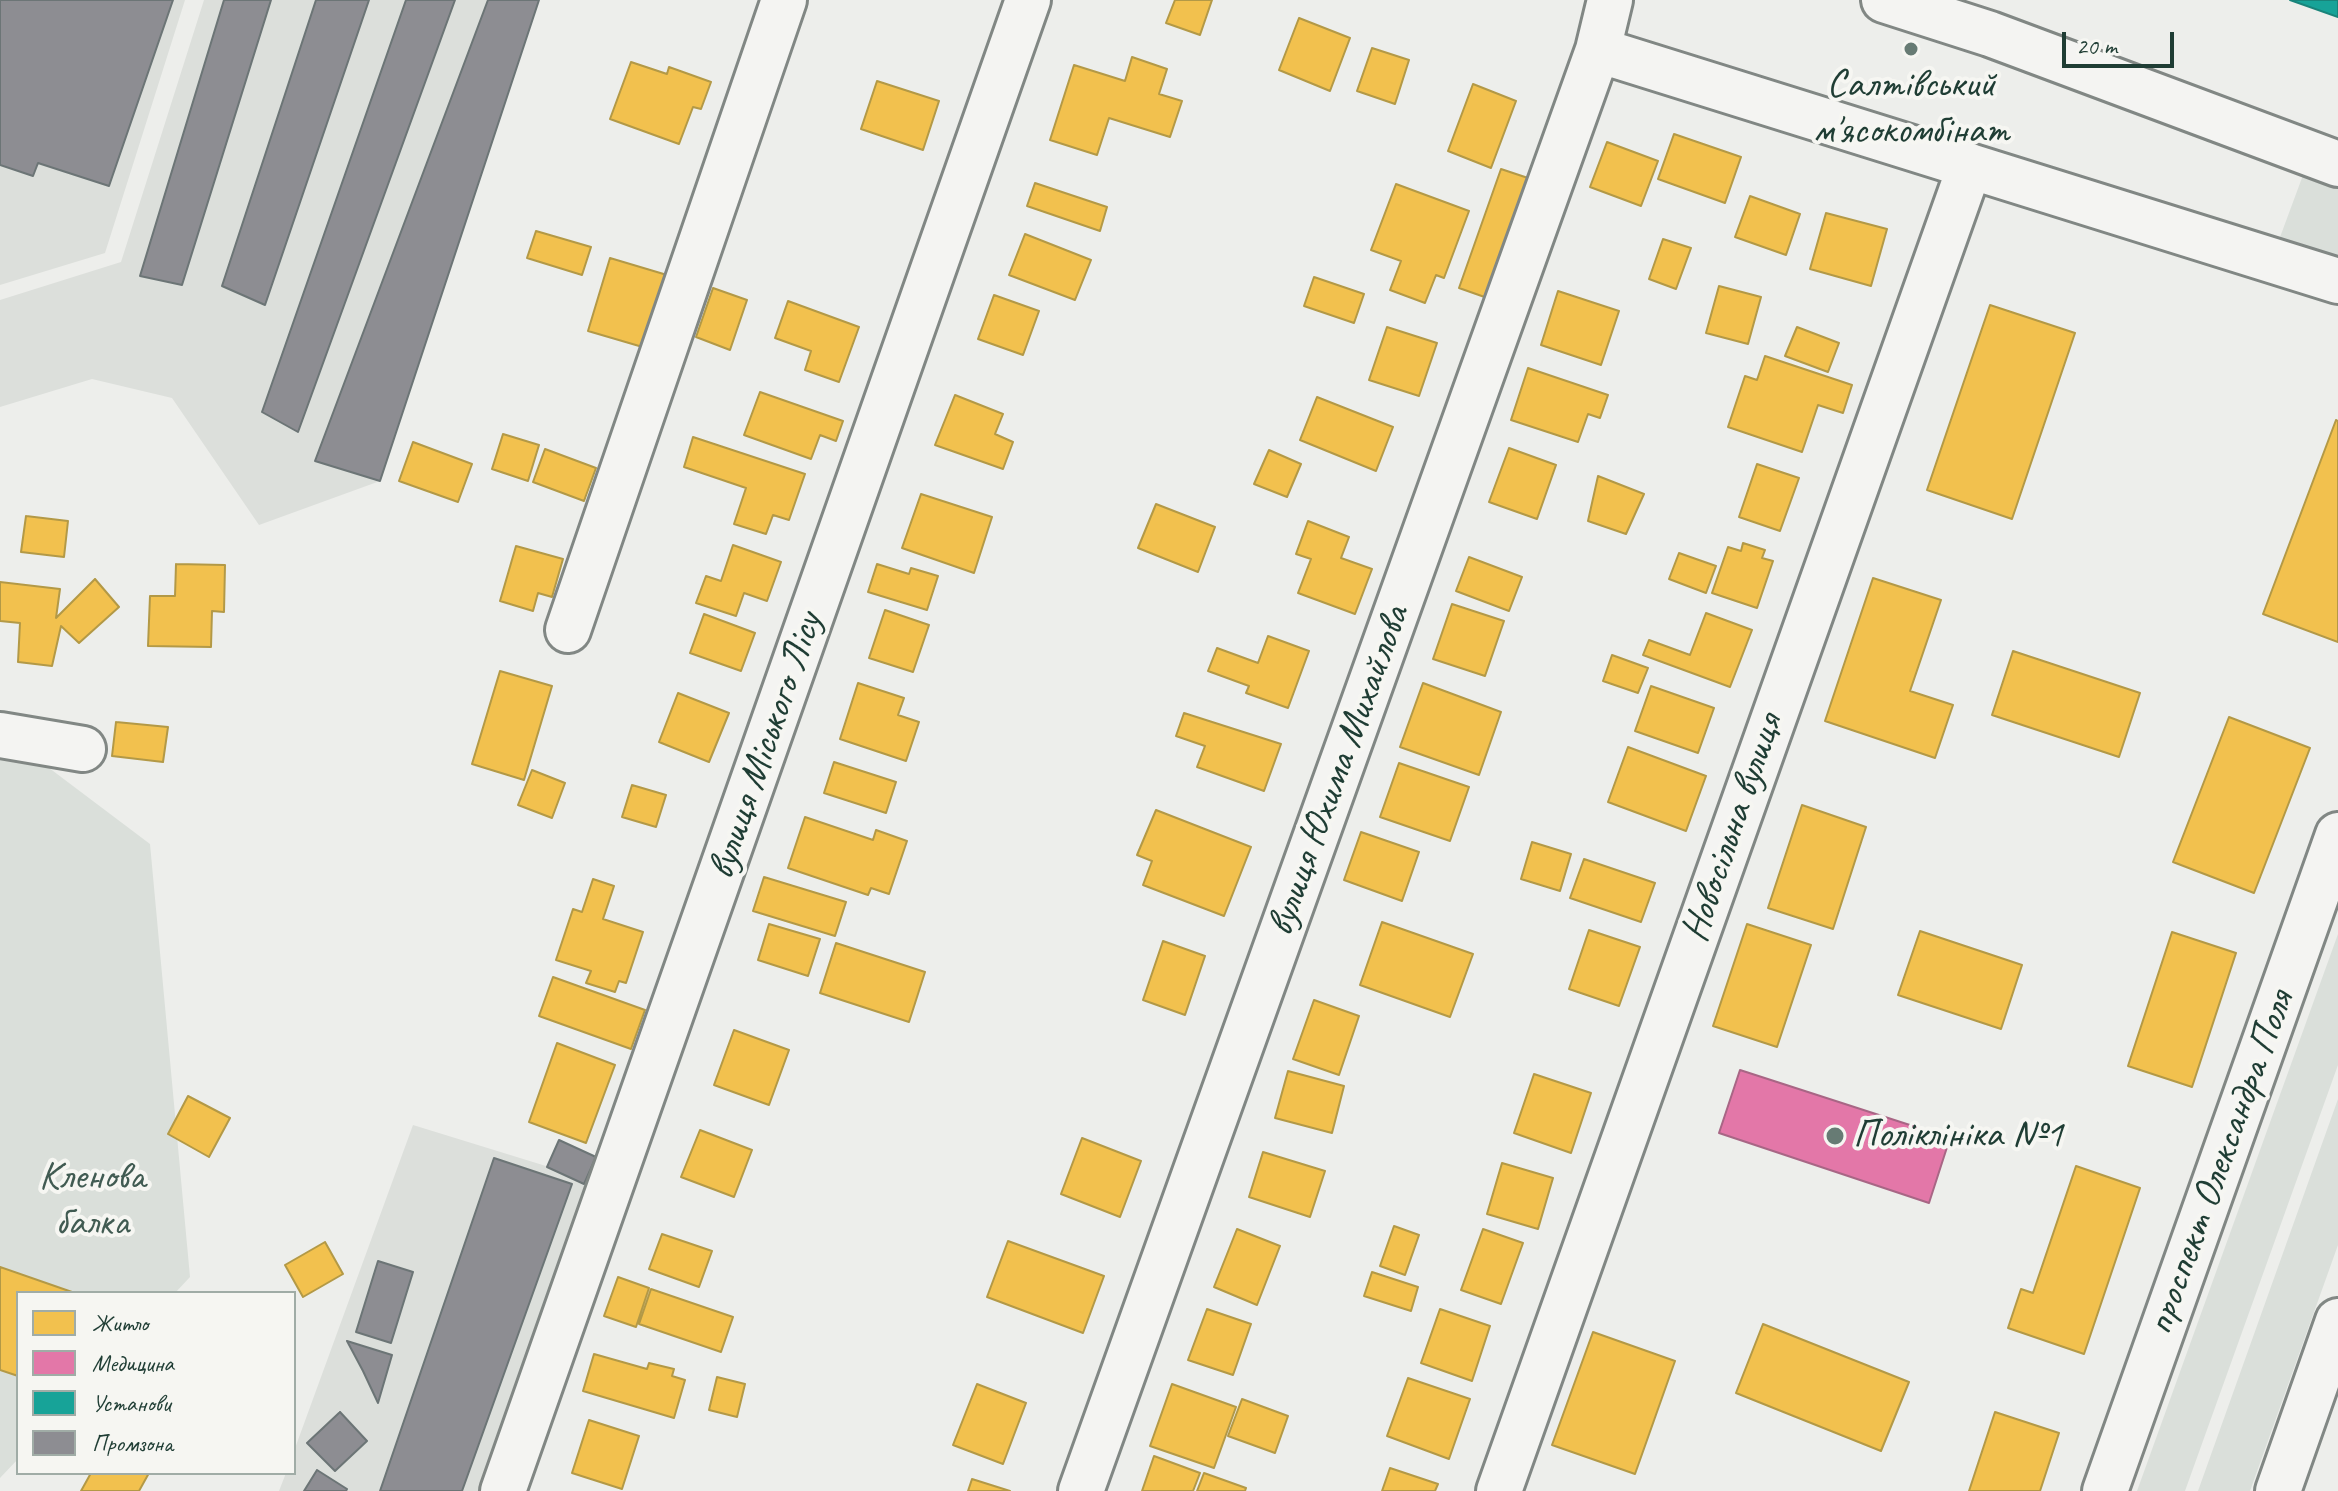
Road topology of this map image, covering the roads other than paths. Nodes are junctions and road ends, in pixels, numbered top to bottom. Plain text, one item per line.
1 (784, 0) edge
2 (1028, 0) edge
3 (1610, 0) edge
4 (1884, 0) edge
5 (1598, 50) junction
6 (2338, 164) edge
7 (1970, 166) junction
8 (2338, 281) edge
9 (568, 630) dead end
10 (0, 735) edge
11 (83, 749) dead end
12 (2338, 835) edge
13 (2338, 1321) edge
14 (503, 1491) edge
15 (1081, 1491) edge
16 (1499, 1491) edge
17 (2105, 1491) edge
18 (2278, 1491) edge

1 - 9 street
2 - 14 street, вулиця Міського Лісу
3 - 5 street, вулиця Юхима Михайлова
4 - 6 street
5 - 7 street
5 - 15 street, вулиця Юхима Михайлова
7 - 8 street
7 - 16 street, Новосільна вулиця
10 - 11 street
12 - 17 street, проспект Олександра Поля
13 - 18 street

